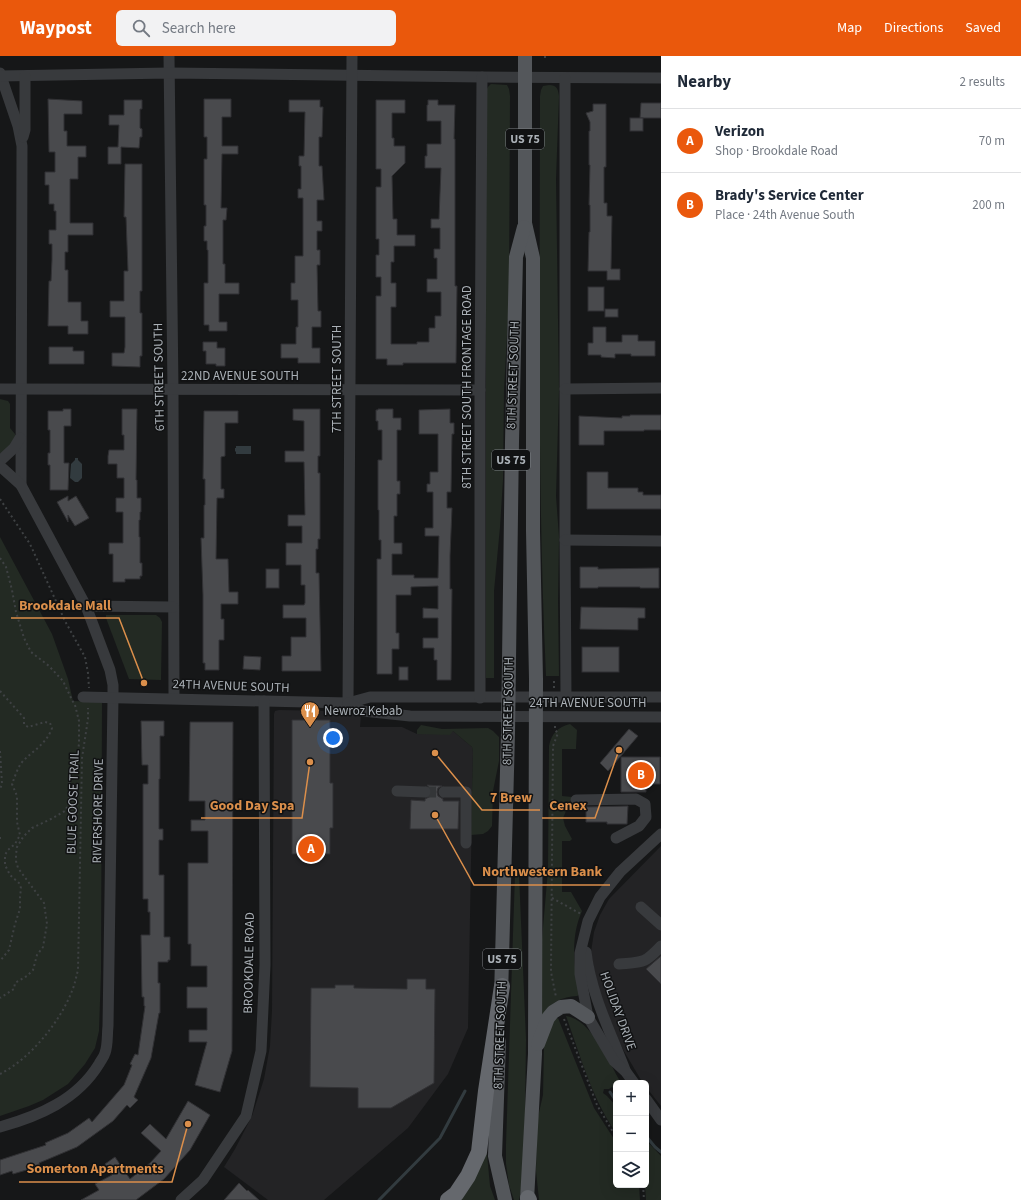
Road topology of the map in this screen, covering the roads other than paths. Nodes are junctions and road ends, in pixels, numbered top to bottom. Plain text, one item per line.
1 (169, 56) edge
2 (352, 56) edge
3 (525, 56) edge
4 (169, 73) junction
5 (0, 75) edge
6 (352, 75) junction
7 (26, 76) junction
8 (482, 77) junction
9 (525, 77) junction
10 (565, 78) junction
11 (661, 78) edge
12 (22, 146) junction
13 (526, 223) junction
14 (661, 388) edge
15 (0, 389) edge
16 (20, 389) junction
17 (566, 389) junction
18 (173, 390) junction
19 (351, 390) junction
20 (480, 390) junction
21 (21, 436) junction
22 (0, 461) edge
23 (0, 466) edge
24 (21, 485) junction
25 (565, 540) junction
26 (661, 541) edge
27 (86, 606) junction
28 (173, 607) junction
29 (86, 697) road end
30 (566, 697) junction
31 (661, 697) edge
32 (113, 698) junction
33 (174, 698) junction
34 (480, 698) junction
35 (508, 698) junction
36 (536, 698) junction
37 (264, 701) junction
38 (348, 703) junction
39 (509, 716) junction
40 (535, 716) junction
41 (661, 717) edge
42 (397, 791) dead end
43 (425, 792) tunnel mouth
44 (444, 792) tunnel mouth
45 (576, 800) dead end
46 (661, 834) edge
47 (616, 838) dead end
48 (466, 843) dead end
49 (641, 906) dead end
50 (661, 925) edge
51 (584, 936) junction
52 (661, 946) edge
53 (619, 964) dead end
54 (502, 986) junction
55 (588, 1017) junction
56 (535, 1054) junction
57 (626, 1072) junction
58 (632, 1080) edge
59 (649, 1102) edge
60 (659, 1112) edge
61 (0, 1127) edge
62 (528, 1199) edge
63 (181, 1200) edge
64 (448, 1200) edge
65 (504, 1200) edge

1 - 4 street, 6TH STREET SOUTH
2 - 6 street, 7TH STREET SOUTH
3 - 9 main road, 8TH STREET SOUTH / US 75
4 - 6 street
4 - 7 street
4 - 18 street, 6TH STREET SOUTH
5 - 7 street
5 - 12 street
6 - 8 street
6 - 19 street, 7TH STREET SOUTH
7 - 12 street
8 - 9 street
8 - 20 street, 8TH STREET SOUTH FRONTAGE ROAD
9 - 10 street
9 - 13 main road, 8TH STREET SOUTH / US 75
10 - 11 street
10 - 17 street
12 - 16 street
13 - 35 main road, 8TH STREET SOUTH / US 75
13 - 36 main road, 8TH STREET SOUTH / US 75
14 - 17 street
15 - 16 street, 22ND AVENUE SOUTH
16 - 18 street, 22ND AVENUE SOUTH
16 - 21 street
17 - 25 street
18 - 19 street, 22ND AVENUE SOUTH
18 - 28 street, 6TH STREET SOUTH
19 - 20 street, 22ND AVENUE SOUTH
19 - 38 street, 7TH STREET SOUTH
20 - 34 street, 8TH STREET SOUTH FRONTAGE ROAD
21 - 22 street
21 - 24 street
23 - 24 street, RIVERSHORE DRIVE
24 - 27 street, RIVERSHORE DRIVE
25 - 26 street
25 - 30 street
27 - 28 street
27 - 32 street, RIVERSHORE DRIVE
28 - 33 street, 6TH STREET SOUTH
29 - 32 street, 24TH AVENUE SOUTH
30 - 31 street, 24TH AVENUE SOUTH
30 - 36 street, 24TH AVENUE SOUTH
32 - 33 street, 24TH AVENUE SOUTH
32 - 61 street, RIVERSHORE DRIVE
33 - 37 street, 24TH AVENUE SOUTH
34 - 35 street, 24TH AVENUE SOUTH
34 - 38 street, 24TH AVENUE SOUTH
35 - 36 street, 24TH AVENUE SOUTH
35 - 39 main road, 8TH STREET SOUTH / US 75
36 - 40 main road, 8TH STREET SOUTH / US 75
37 - 38 street, 24TH AVENUE SOUTH
37 - 63 street, BROOKDALE ROAD
38 - 39 street, 24TH AVENUE SOUTH
39 - 40 street, 24TH AVENUE SOUTH
39 - 54 main road, 8TH STREET SOUTH / US 75
40 - 41 street, 24TH AVENUE SOUTH
40 - 56 main road, 8TH STREET SOUTH / US 75
42 - 43 street
44 - 48 street
45 - 47 street
46 - 51 street, HOLIDAY DRIVE
49 - 50 street
51 - 55 street, HOLIDAY DRIVE
51 - 57 street, HOLIDAY DRIVE
52 - 53 street
54 - 64 highway
54 - 65 main road, 8TH STREET SOUTH / US 75
55 - 56 main road
55 - 57 street, HOLIDAY DRIVE
56 - 62 main road, 8TH STREET SOUTH / US 75
57 - 58 street, HOLIDAY DRIVE
59 - 60 street

